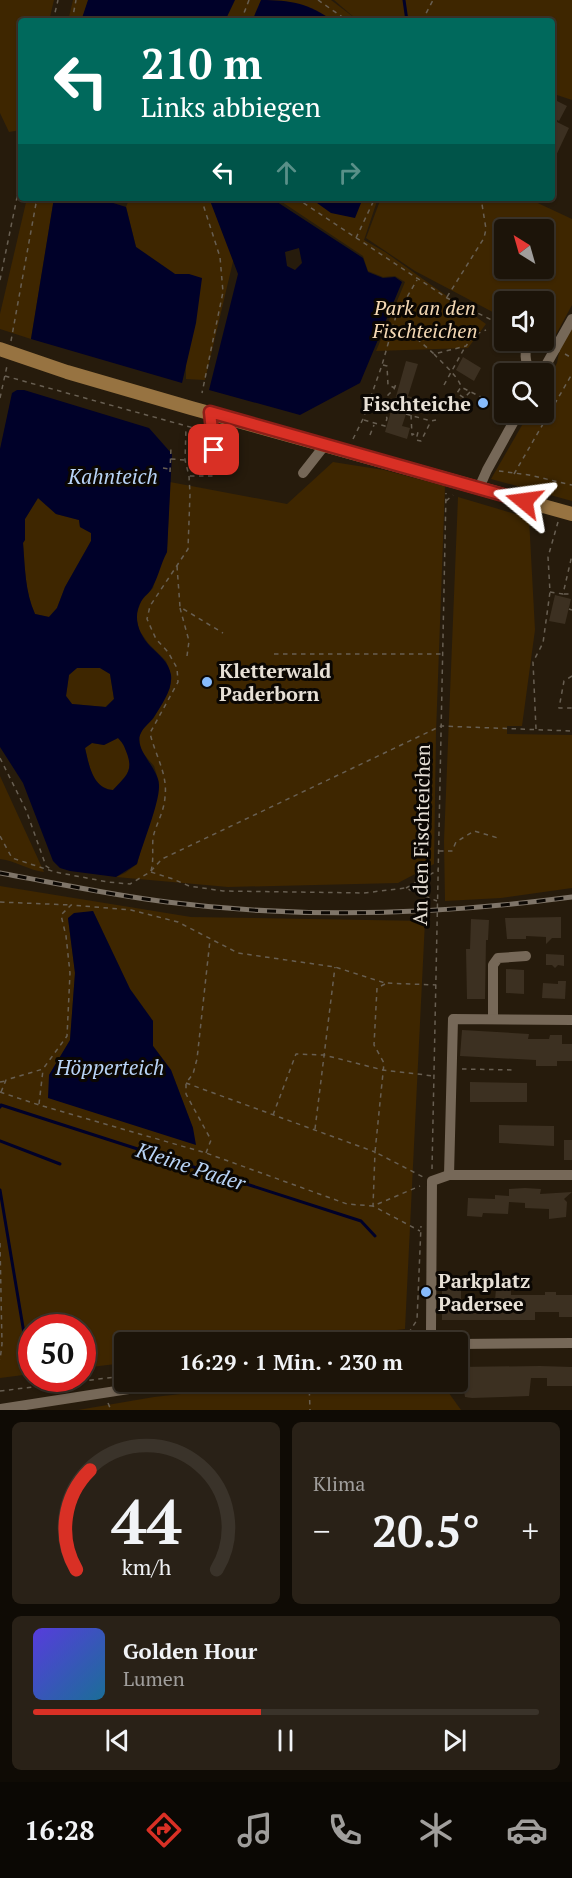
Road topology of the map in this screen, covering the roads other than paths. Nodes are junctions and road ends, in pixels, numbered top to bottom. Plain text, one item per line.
1 (572, 319) edge
2 (6, 346) edge
3 (555, 349) joint
4 (4, 361) edge
5 (547, 363) edge
6 (67, 372) junction
7 (210, 412) junction
8 (513, 423) edge
9 (325, 445) junction
10 (214, 450) dead end
11 (303, 472) dead end
12 (479, 488) junction
13 (572, 514) edge
14 (526, 956) dead end
15 (493, 1019) junction
16 (572, 1020) edge
17 (449, 1175) junction
18 (572, 1175) edge
19 (431, 1332) edge
20 (572, 1343) edge
21 (468, 1344) edge
22 (114, 1391) edge
23 (1, 1408) edge

1 - 3 street
2 - 6 main road
3 - 5 street
4 - 6 main road
6 - 7 main road
7 - 9 main road
7 - 10 street
8 - 12 street
9 - 11 street
9 - 12 main road
12 - 13 main road
14 - 15 street
15 - 16 street
15 - 17 street
17 - 18 street
17 - 19 street
20 - 21 street
22 - 23 street

